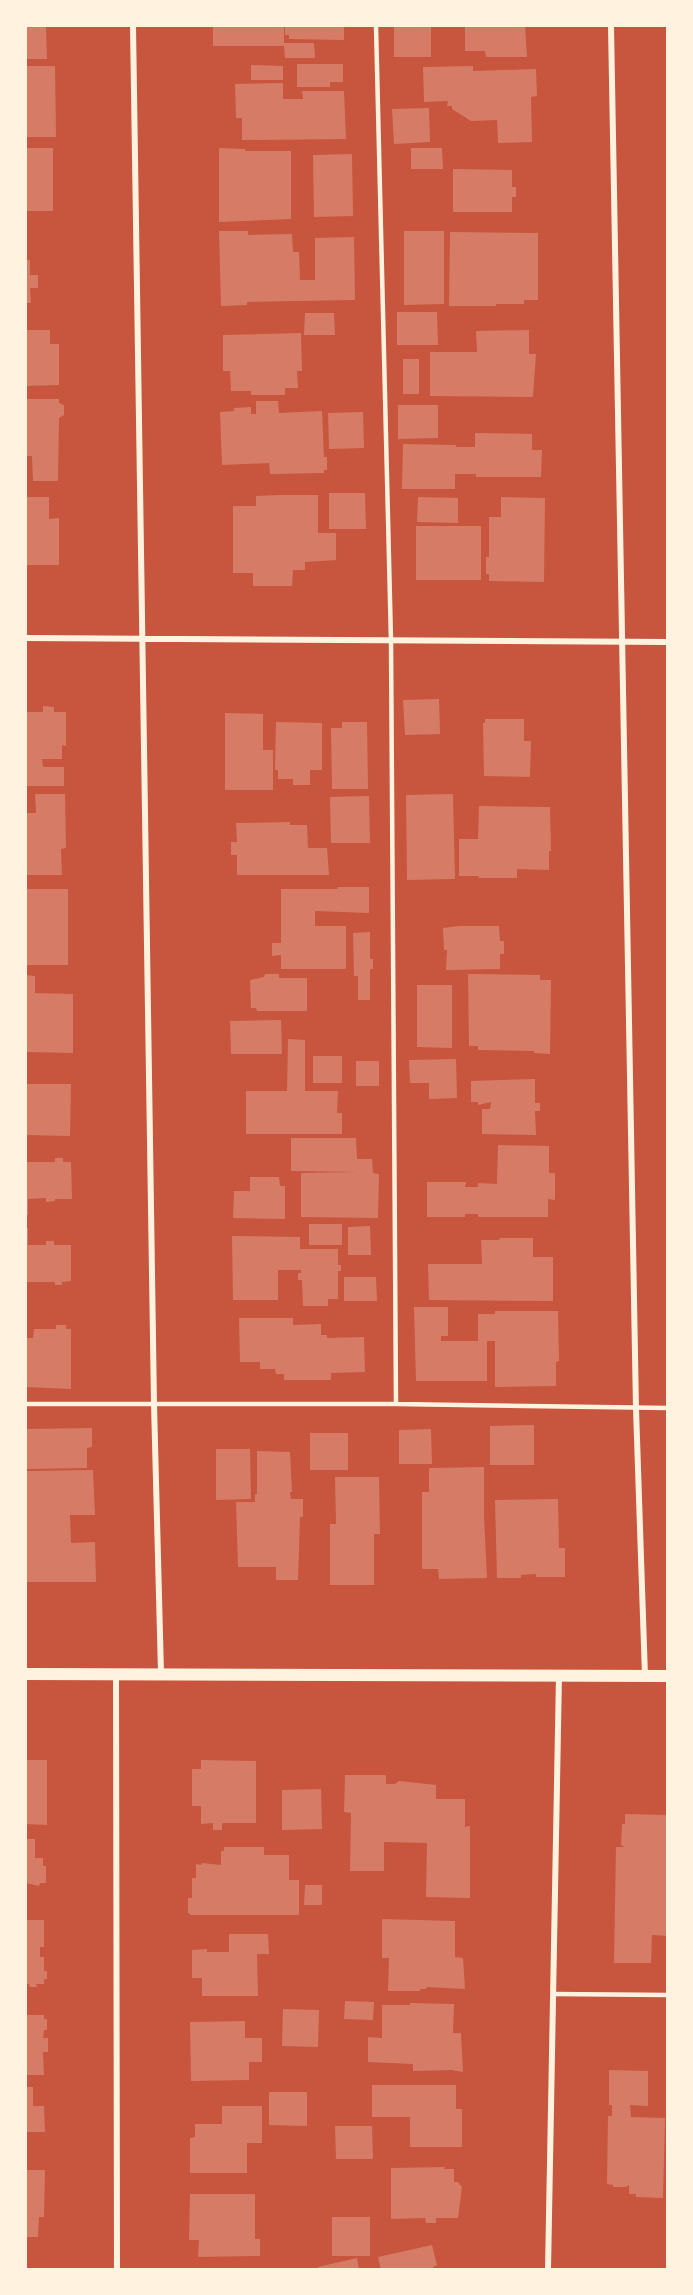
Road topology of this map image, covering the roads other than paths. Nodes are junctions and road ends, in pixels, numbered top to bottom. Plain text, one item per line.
1 (133, 26) edge
2 (376, 26) edge
3 (611, 26) edge
4 (26, 638) edge
5 (142, 638) junction
6 (391, 641) junction
7 (623, 642) junction
8 (668, 642) edge
9 (26, 1404) edge
10 (154, 1404) junction
11 (396, 1404) junction
12 (636, 1408) junction
13 (668, 1408) edge
14 (161, 1673) junction
15 (26, 1674) edge
16 (116, 1674) junction
17 (559, 1675) junction
18 (645, 1676) junction
19 (668, 1676) edge
20 (553, 1994) junction
21 (668, 1995) edge
22 (117, 2270) edge
23 (548, 2270) edge

1 - 5 street
2 - 6 lane
3 - 7 street
4 - 5 street
5 - 6 street
5 - 10 street
6 - 7 street
6 - 11 lane
7 - 8 street
7 - 12 street
9 - 10 lane
10 - 11 lane
10 - 14 street
11 - 12 lane
12 - 13 lane
12 - 18 street
14 - 16 main road
14 - 17 main road
15 - 16 main road
16 - 22 street
17 - 18 main road
17 - 20 street
18 - 19 main road
20 - 21 lane
20 - 23 street

